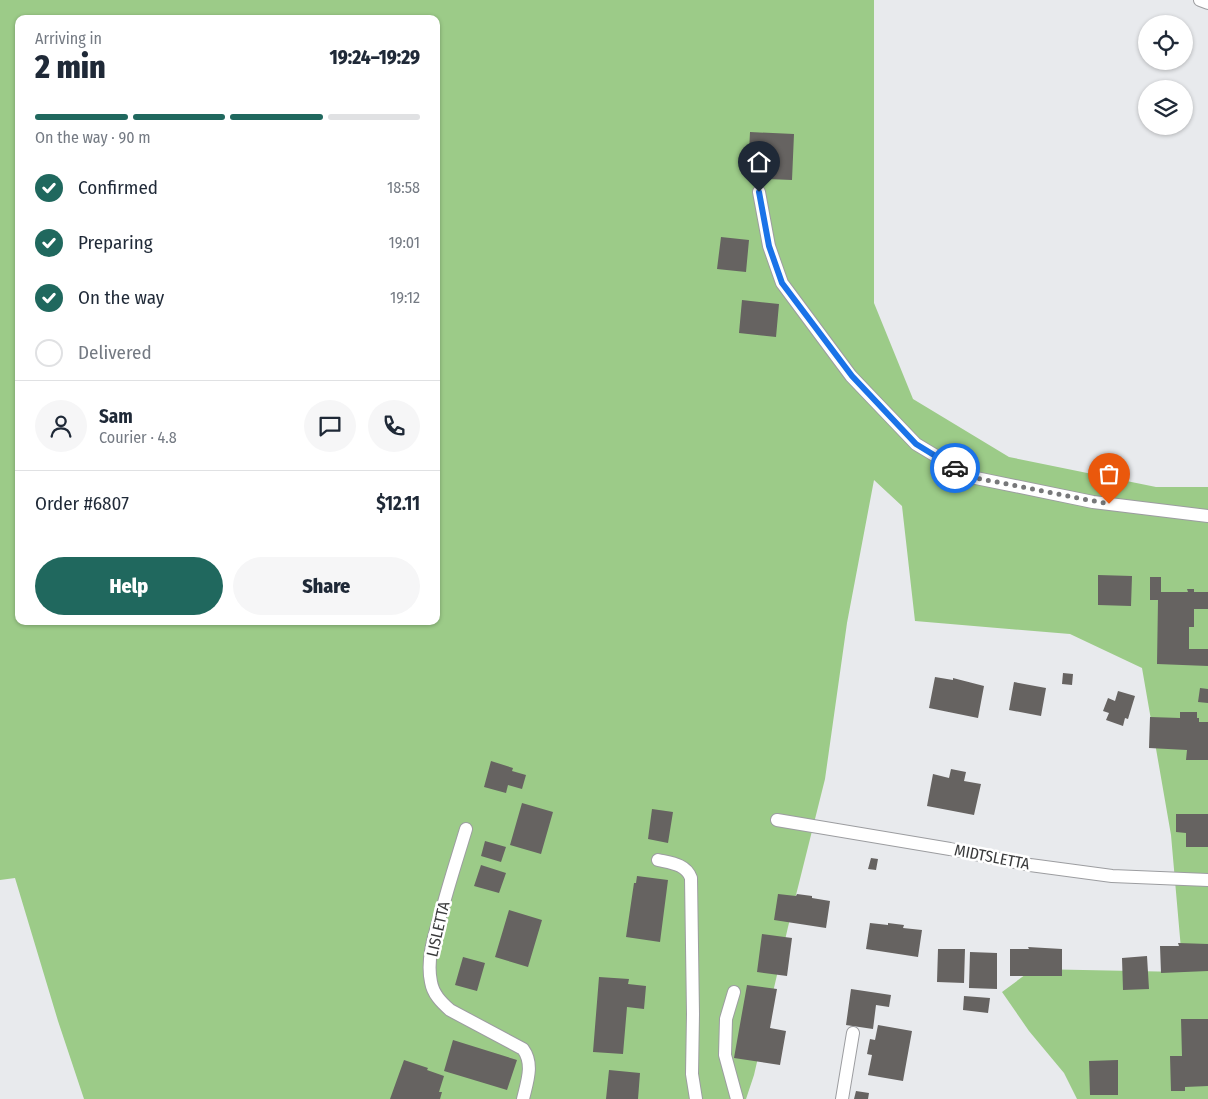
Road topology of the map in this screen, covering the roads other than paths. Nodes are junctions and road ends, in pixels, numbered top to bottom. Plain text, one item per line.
1 (1200, 0) edge
2 (1208, 3) edge
3 (759, 192) dead end
4 (1208, 516) edge
5 (777, 820) dead end
6 (466, 829) dead end
7 (658, 860) dead end
8 (1208, 880) edge
9 (734, 992) dead end
10 (853, 1033) dead end
11 (523, 1099) edge
12 (696, 1099) edge
13 (737, 1099) edge
14 (842, 1099) edge

1 - 2 lane
3 - 4 lane
5 - 8 lane, MIDTSLETTA
6 - 11 lane, LISLETTA
7 - 12 lane
9 - 13 lane
10 - 14 lane

